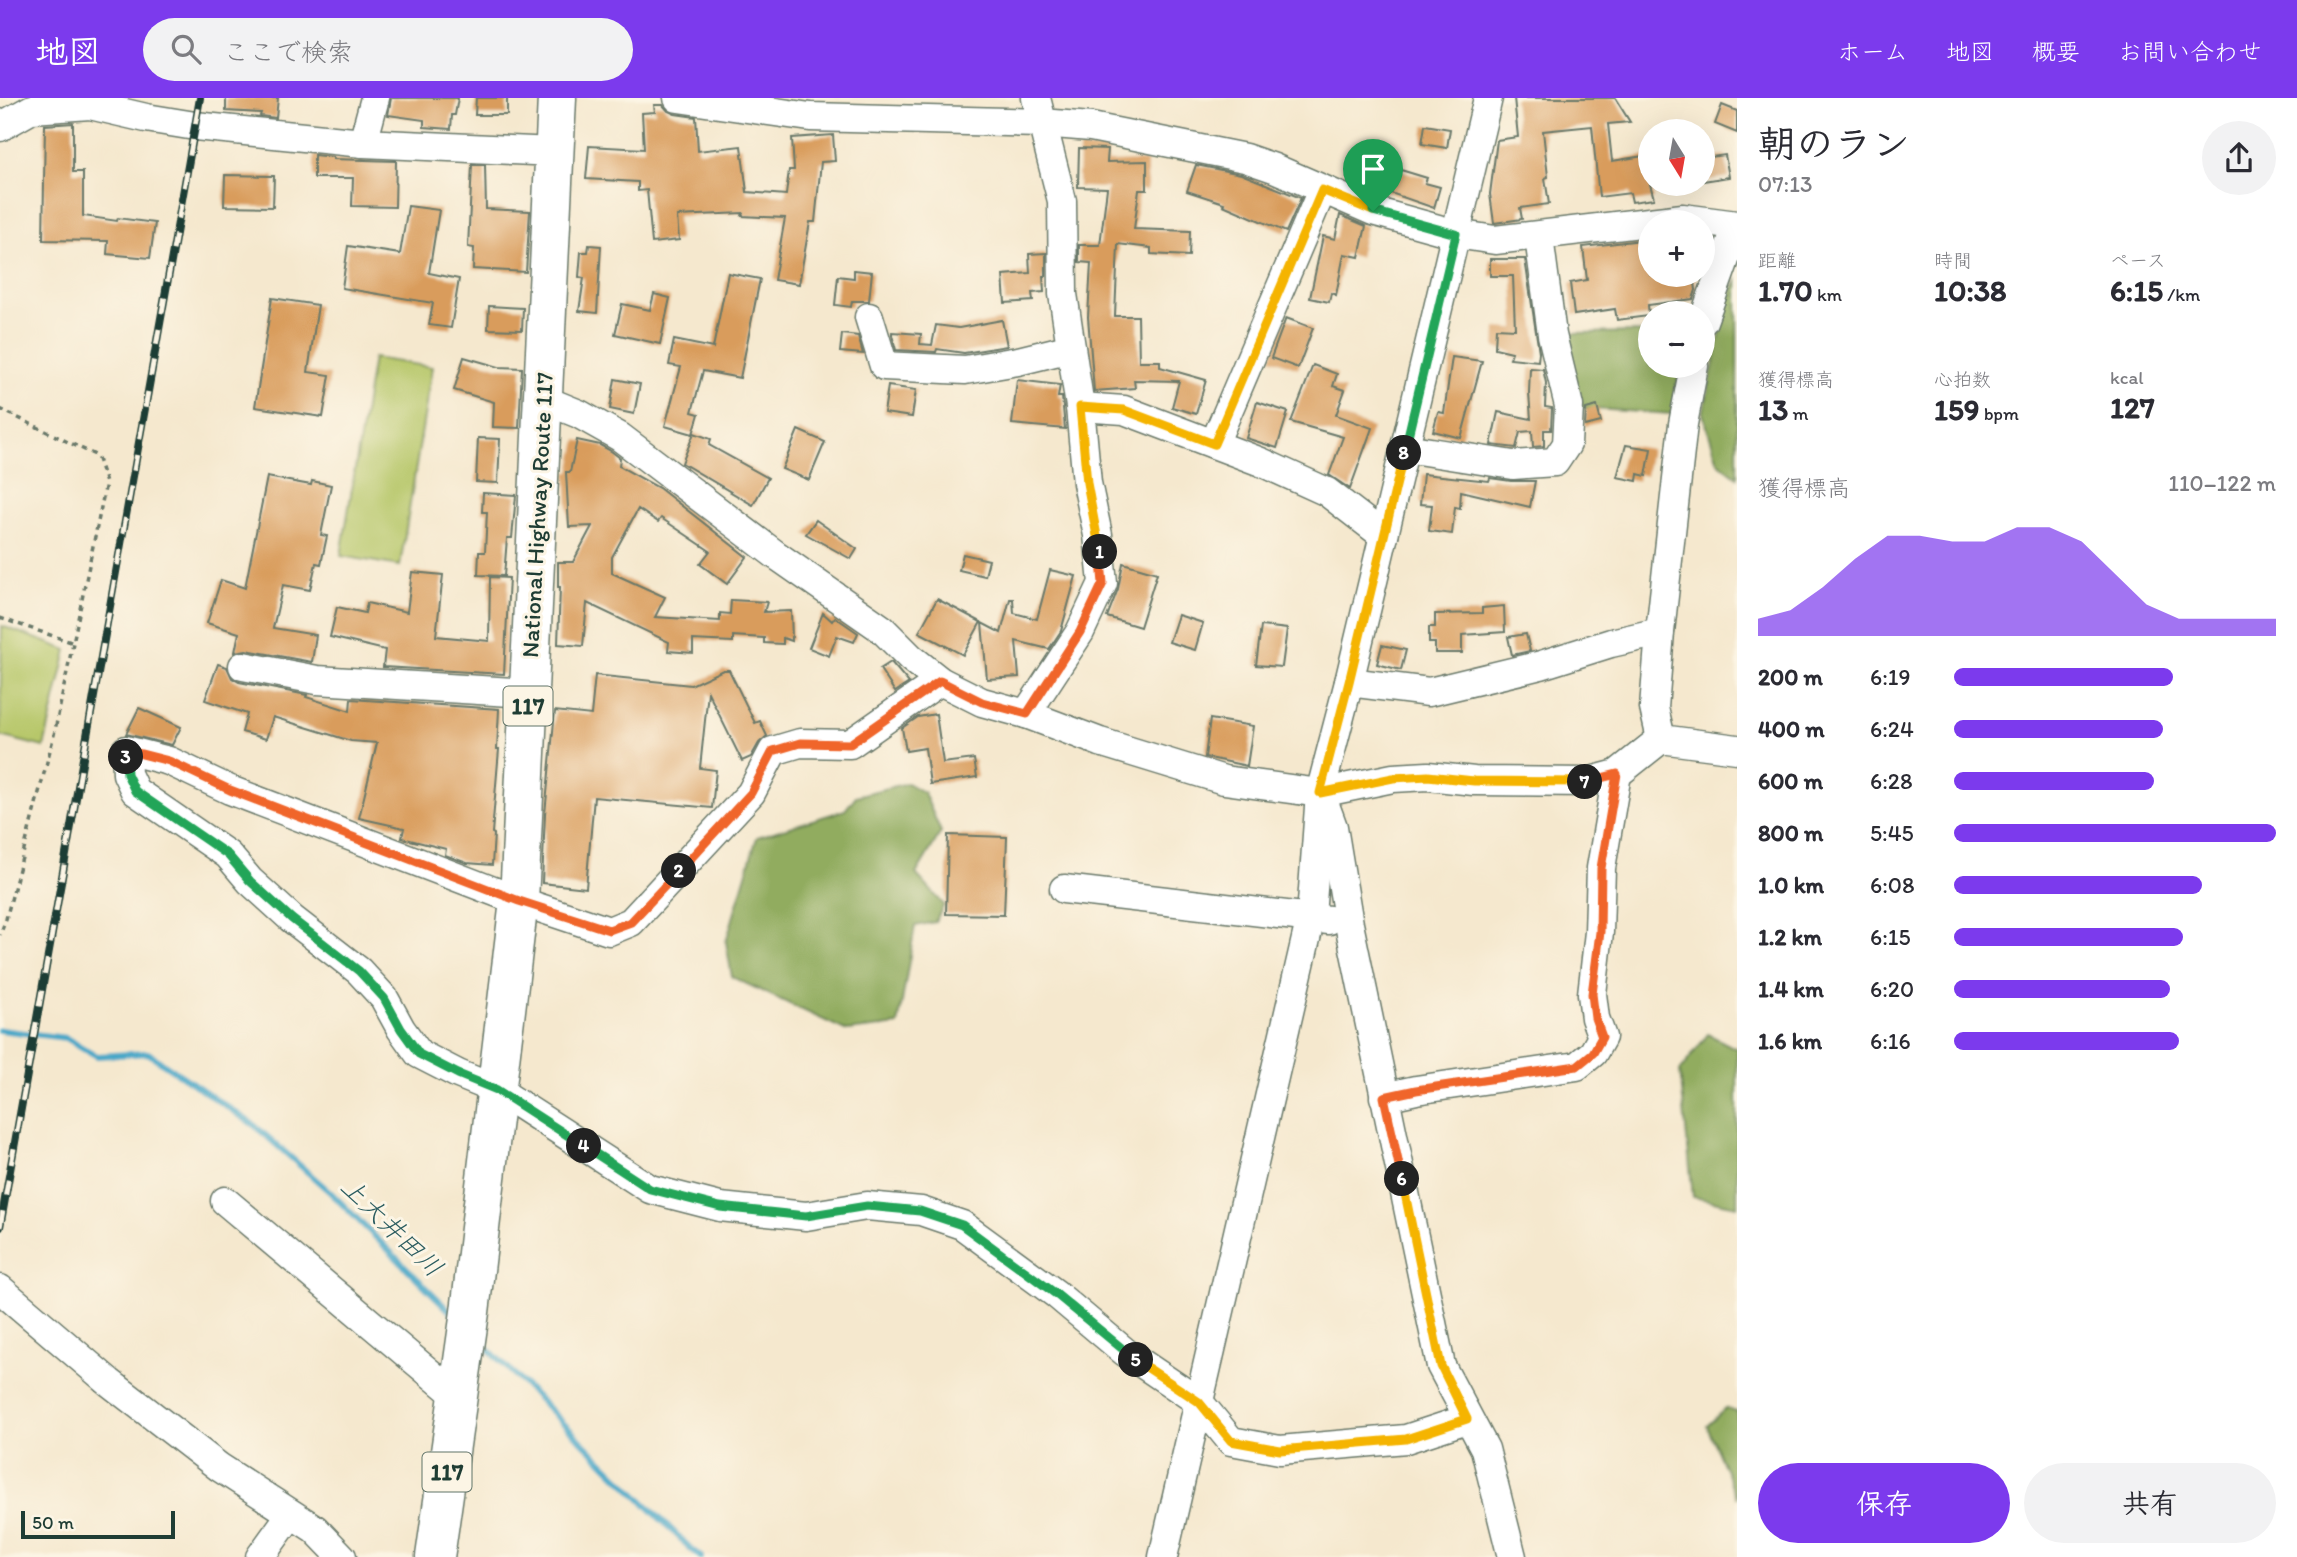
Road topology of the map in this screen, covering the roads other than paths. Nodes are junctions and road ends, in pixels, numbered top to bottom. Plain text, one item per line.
1 (375, 98) edge
2 (557, 98) edge
3 (678, 98) edge
4 (1488, 98) edge
5 (90, 101) edge
6 (1039, 110) edge
7 (0, 127) edge
8 (363, 143) junction
9 (554, 152) junction
10 (1322, 190) junction
11 (1737, 225) edge
12 (1456, 234) junction
13 (1539, 237) junction
14 (1710, 301) edge
15 (869, 317) dead end
16 (1071, 348) junction
17 (1692, 378) edge
18 (542, 399) junction
19 (1080, 407) junction
20 (1214, 444) junction
21 (1405, 448) junction
22 (1384, 537) junction
23 (1660, 632) junction
24 (243, 667) dead end
25 (940, 681) junction
26 (1349, 682) junction
27 (528, 693) junction
28 (1027, 714) junction
29 (1661, 739) junction
30 (1737, 749) edge
31 (1617, 774) junction
32 (1320, 793) junction
33 (1063, 889) dead end
34 (519, 901) junction
35 (1311, 917) junction
36 (1349, 924) junction
37 (497, 1090) junction
38 (1384, 1097) junction
39 (225, 1200) dead end
40 (0, 1289) edge
41 (458, 1391) junction
42 (1199, 1402) junction
43 (1467, 1419) junction
44 (291, 1514) junction
45 (260, 1557) edge
46 (342, 1557) edge
47 (435, 1557) edge
48 (1163, 1557) edge
49 (1512, 1557) edge

1 - 8 street
2 - 9 highway, National Highway Route 117 / 117
3 - 6 street
4 - 12 street
5 - 7 street
5 - 8 street
6 - 10 street
6 - 16 street
8 - 9 street
9 - 18 highway, National Highway Route 117 / 117
10 - 12 street
10 - 20 street
11 - 13 street
11 - 14 street
12 - 13 street
12 - 21 street
13 - 21 street
15 - 16 street
16 - 19 street
17 - 23 street
18 - 25 street
18 - 27 highway, National Highway Route 117 / 117
19 - 20 street
19 - 28 street
20 - 22 street
21 - 22 street
22 - 26 street
23 - 26 street
23 - 29 street
24 - 27 street
25 - 28 street
25 - 34 street
26 - 32 street
27 - 34 highway, National Highway Route 117 / 117
28 - 32 street
29 - 30 street
29 - 31 street
31 - 32 street
31 - 38 street
32 - 35 street
32 - 36 street
33 - 35 street
34 - 37 highway, National Highway Route 117 / 117
34 - 37 street
35 - 36 street
35 - 42 street
36 - 38 street
37 - 41 highway, National Highway Route 117 / 117
37 - 42 street
38 - 43 street
39 - 41 street
40 - 44 street
41 - 47 highway, National Highway Route 117 / 117
42 - 43 street
42 - 48 street
43 - 49 street
44 - 45 street
44 - 46 street

